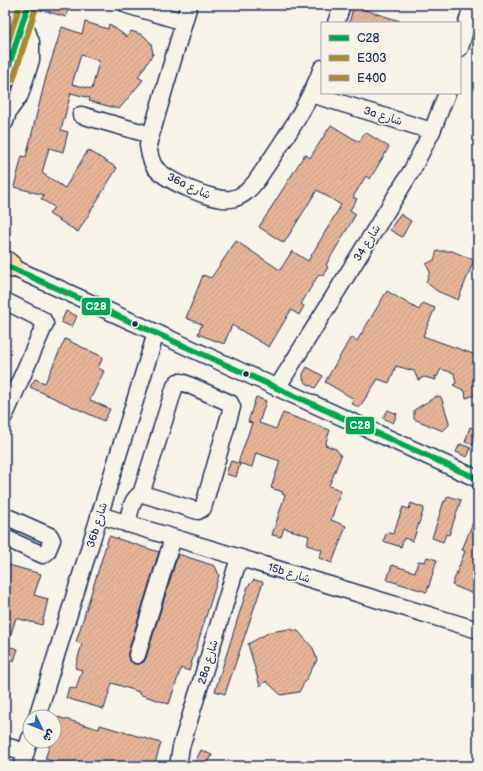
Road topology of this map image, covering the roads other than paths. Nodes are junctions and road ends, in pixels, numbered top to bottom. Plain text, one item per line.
1 (126, 5) edge
2 (189, 5) edge
3 (342, 5) edge
4 (472, 5) edge
5 (27, 9) edge
6 (184, 22) junction
7 (336, 22) edge
8 (461, 44) edge
9 (321, 70) edge
10 (5, 78) edge
11 (311, 94) junction
12 (446, 94) edge
13 (81, 115) dead end
14 (5, 122) edge
15 (432, 131) junction
16 (151, 135) junction
17 (6, 265) edge
18 (5, 301) edge
19 (156, 333) junction
20 (277, 388) junction
21 (5, 414) edge
22 (478, 479) edge
23 (143, 493) junction
24 (5, 516) edge
25 (100, 516) junction
26 (127, 524) junction
27 (5, 538) edge
28 (174, 538) junction
29 (240, 558) junction
30 (478, 630) edge
31 (137, 655) dead end
32 (40, 709) edge
33 (5, 746) edge
34 (26, 752) edge
35 (178, 766) edge

1 - 6 street
2 - 6 street, 36a شارع
3 - 7 street
4 - 8 street
5 - 10 main road
5 - 14 street
6 - 16 street, 36a شارع
9 - 11 street, 36a شارع
11 - 15 street, 3a شارع
11 - 16 street, 36a شارع
12 - 15 street, شارع 34
13 - 16 street
15 - 20 street, شارع 34
17 - 19 street
18 - 21 street
19 - 20 street
19 - 25 street, 36b شارع
20 - 22 street
23 - 23 street
23 - 26 street
24 - 27 street
25 - 26 street, 15b شارع
25 - 32 street, 36b شارع
26 - 28 street, 15b شارع
28 - 29 street, 15b شارع
28 - 31 street
29 - 30 street, 15b شارع
29 - 35 street, 28a شارع
33 - 34 street

